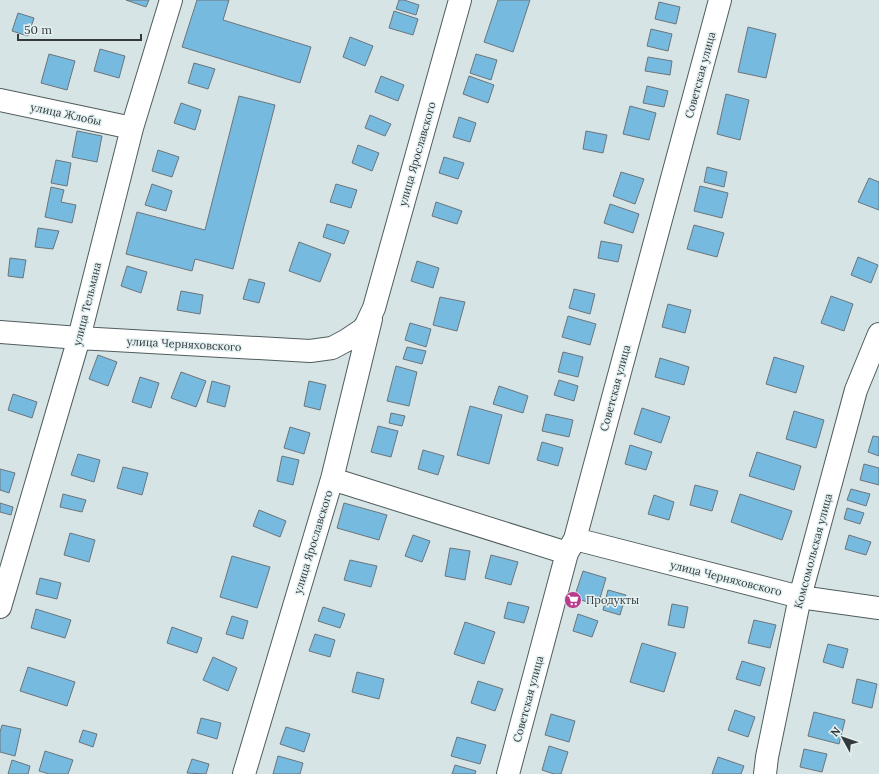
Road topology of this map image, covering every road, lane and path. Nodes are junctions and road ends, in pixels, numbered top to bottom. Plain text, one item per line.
1 (171, 0) edge
2 (460, 0) edge
3 (720, 0) edge
4 (0, 100) edge
5 (132, 128) junction
6 (374, 308) junction
7 (362, 330) joint
8 (0, 332) edge
9 (879, 334) edge
10 (79, 338) junction
11 (332, 479) junction
12 (571, 546) junction
13 (800, 597) junction
14 (0, 607) edge
15 (879, 608) edge
16 (244, 774) edge
17 (508, 774) edge
18 (765, 774) edge

1 - 5 street, улица Тельмана
2 - 6 street, улица Ярославского
3 - 12 street, Советская улица
4 - 5 street, улица Жлобы
5 - 10 street, улица Тельмана
6 - 7 street, улица Ярославского
6 - 11 street, улица Ярославского
7 - 10 street, улица Черняховского
8 - 10 street, улица Черняховского
9 - 13 street, Комсомольская улица
10 - 14 street, улица Тельмана
11 - 12 street, улица Черняховского
11 - 16 street, улица Ярославского
12 - 13 street, улица Черняховского
12 - 17 street, Советская улица
13 - 15 street, улица Черняховского
13 - 18 street, Комсомольская улица

